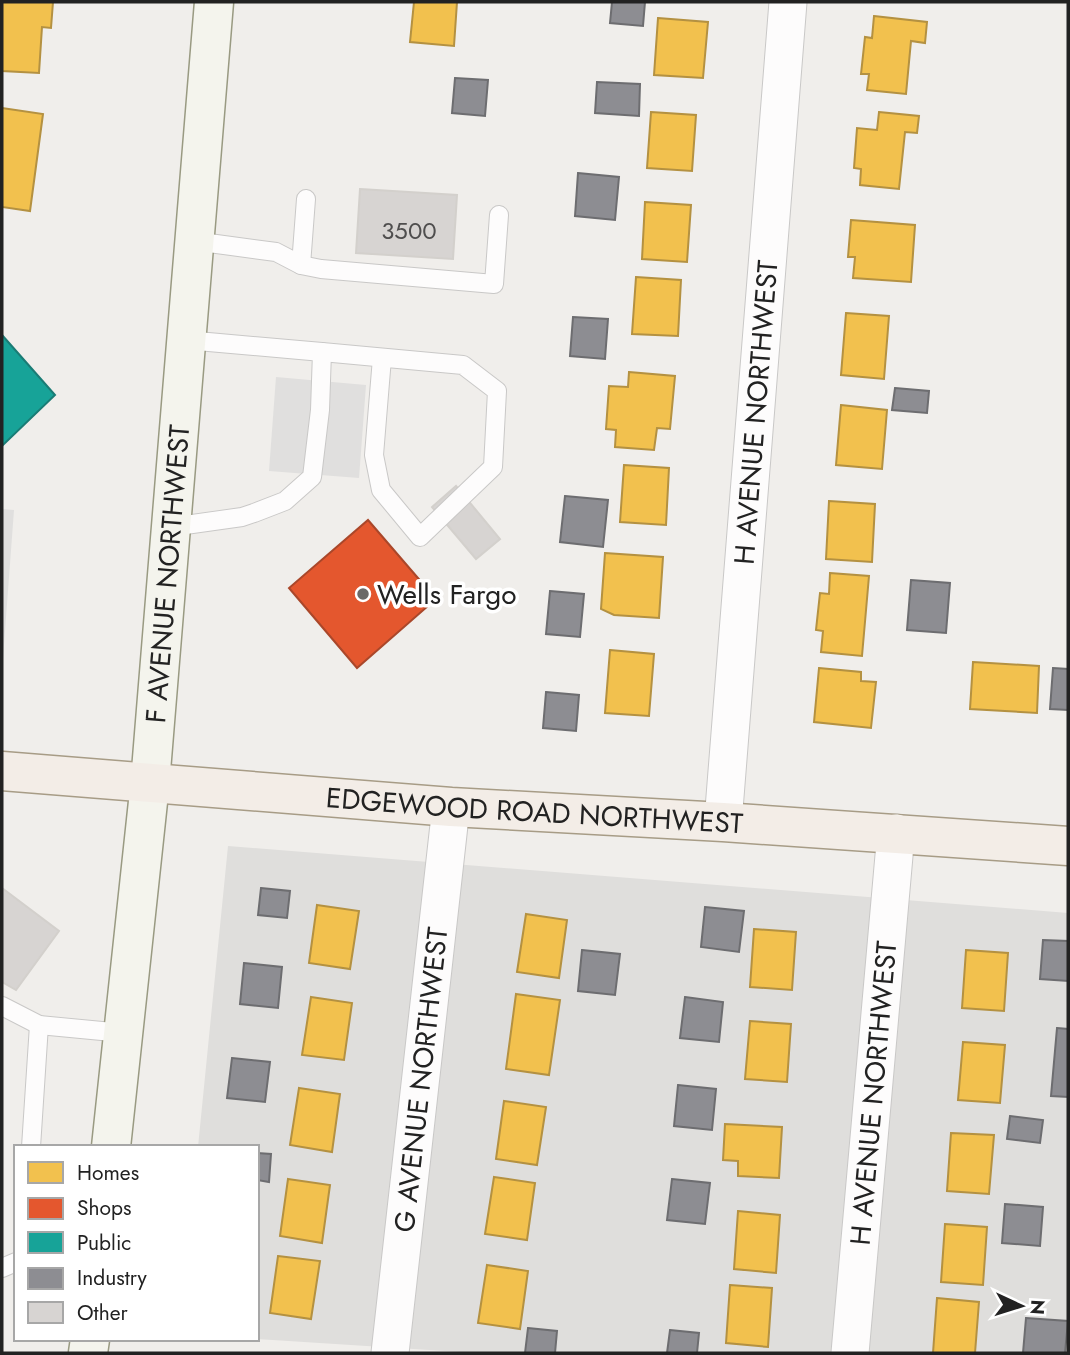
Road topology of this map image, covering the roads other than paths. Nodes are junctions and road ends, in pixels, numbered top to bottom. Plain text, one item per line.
1 (214, 2) edge
2 (788, 2) edge
3 (306, 199) dead end
4 (499, 215) dead end
5 (194, 241) junction
6 (302, 265) junction
7 (186, 340) junction
8 (322, 352) junction
9 (382, 358) junction
10 (171, 527) junction
11 (2, 771) edge
12 (150, 783) junction
13 (451, 807) junction
14 (723, 822) junction
15 (897, 833) junction
16 (1068, 846) edge
17 (2, 1006) edge
18 (39, 1025) junction
19 (123, 1033) junction
20 (30, 1145) edge
21 (111, 1145) edge
22 (390, 1353) edge
23 (850, 1353) edge

1 - 5 main road, F AVENUE NORTHWEST
2 - 14 street, H AVENUE NORTHWEST
3 - 6 lane
4 - 6 lane
5 - 6 lane
5 - 7 main road, F AVENUE NORTHWEST
7 - 8 lane
7 - 10 main road, F AVENUE NORTHWEST
8 - 9 lane
8 - 10 lane
9 - 9 lane
10 - 12 main road, F AVENUE NORTHWEST
11 - 12 main road, EDGEWOOD ROAD NORTHWEST
12 - 13 main road, EDGEWOOD ROAD NORTHWEST
12 - 19 main road, F AVENUE NORTHWEST
13 - 14 main road, EDGEWOOD ROAD NORTHWEST
13 - 22 street, G AVENUE NORTHWEST
14 - 15 main road, EDGEWOOD ROAD NORTHWEST
15 - 16 main road, EDGEWOOD ROAD NORTHWEST
15 - 23 street, H AVENUE NORTHWEST
17 - 18 lane
18 - 19 lane
18 - 20 lane
19 - 21 main road, F AVENUE NORTHWEST

